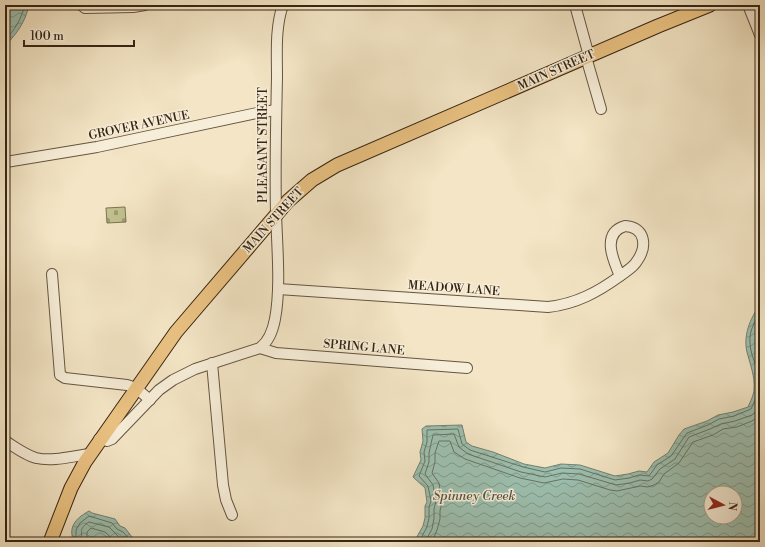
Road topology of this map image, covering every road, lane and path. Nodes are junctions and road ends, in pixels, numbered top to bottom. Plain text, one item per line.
1 (81, 5) edge
2 (145, 5) edge
3 (283, 5) edge
4 (575, 5) edge
5 (710, 5) edge
6 (748, 5) edge
7 (110, 6) edge
8 (760, 35) edge
9 (587, 56) junction
10 (601, 109) dead end
11 (276, 110) junction
12 (6, 162) dead end
13 (276, 214) junction
14 (52, 274) dead end
15 (620, 276) junction
16 (278, 289) junction
17 (260, 348) junction
18 (212, 363) junction
19 (467, 368) dead end
20 (136, 388) junction
21 (150, 400) junction
22 (99, 439) junction
23 (5, 441) edge
24 (90, 454) junction
25 (232, 515) dead end
26 (50, 542) edge

1 - 7 street
2 - 7 street
3 - 11 street, PLEASANT STREET
4 - 9 street
5 - 9 main road, MAIN STREET
6 - 8 street
9 - 10 street
9 - 13 main road, MAIN STREET
11 - 12 street, GROVER AVENUE
11 - 13 street, PLEASANT STREET
13 - 16 street, PLEASANT STREET
13 - 20 main road, MAIN STREET
14 - 20 street
15 - 15 street, MEADOW LANE
15 - 16 street, MEADOW LANE
16 - 17 street, PLEASANT STREET
17 - 18 street
17 - 19 street, SPRING LANE
18 - 21 street
18 - 25 street
20 - 21 street
20 - 22 main road, MAIN STREET
21 - 22 street
22 - 24 main road, MAIN STREET
23 - 24 street
24 - 26 main road, MAIN STREET

